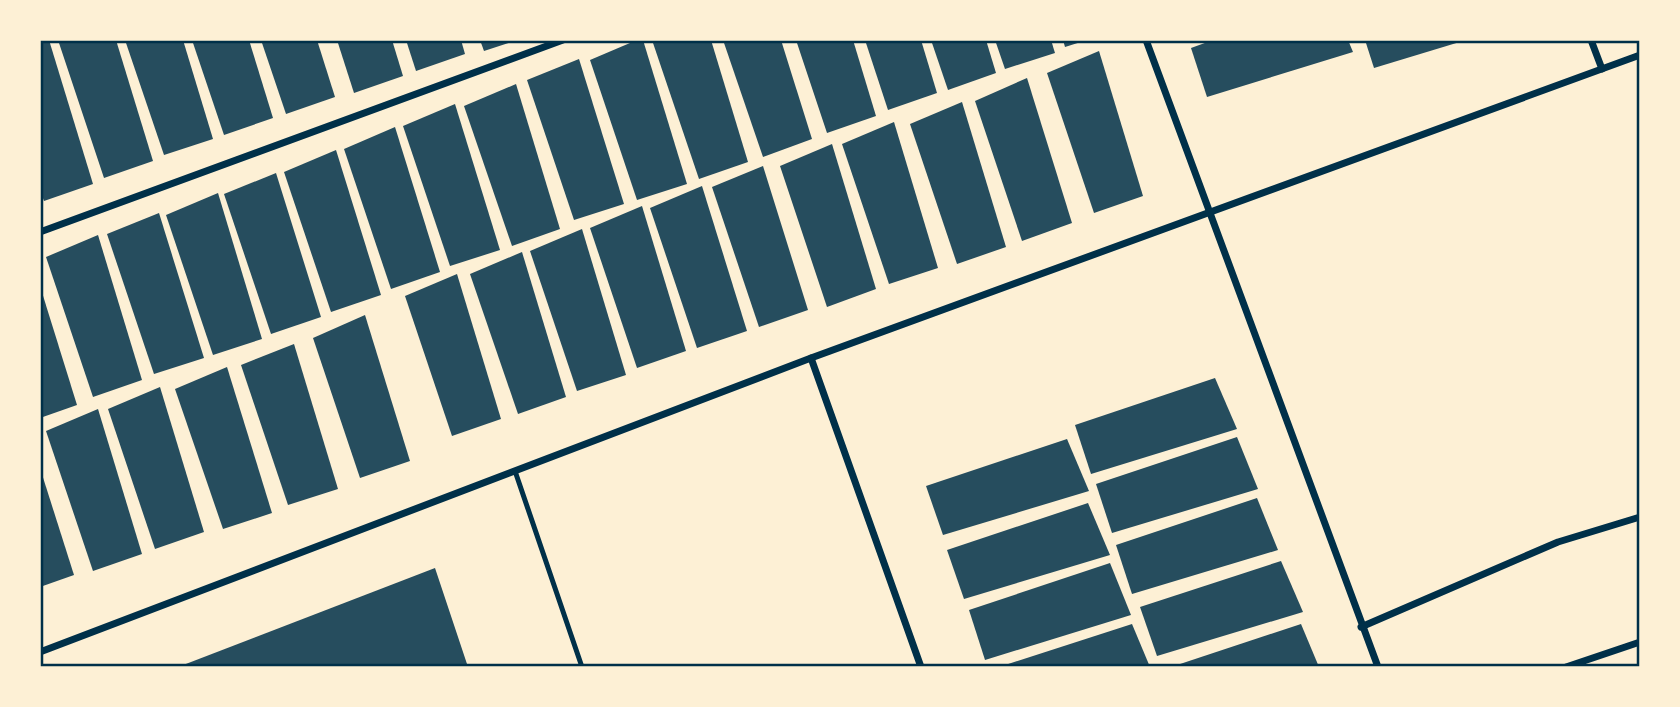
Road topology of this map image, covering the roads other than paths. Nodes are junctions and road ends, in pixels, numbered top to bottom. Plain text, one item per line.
1 (563, 40) edge
2 (1146, 40) edge
3 (1591, 40) edge
4 (1640, 55) edge
5 (1602, 69) junction
6 (1209, 210) junction
7 (40, 232) edge
8 (811, 358) junction
9 (515, 471) junction
10 (1640, 517) edge
11 (1361, 627) junction
12 (1640, 642) edge
13 (40, 652) edge
14 (582, 667) edge
15 (921, 667) edge
16 (1378, 667) edge
17 (1566, 667) edge

1 - 7 street
2 - 6 street
3 - 5 street
4 - 5 street
5 - 6 street
6 - 8 street
6 - 11 street
8 - 9 street
8 - 15 street
9 - 13 street
9 - 14 lane
10 - 11 street
11 - 16 street
12 - 17 street

